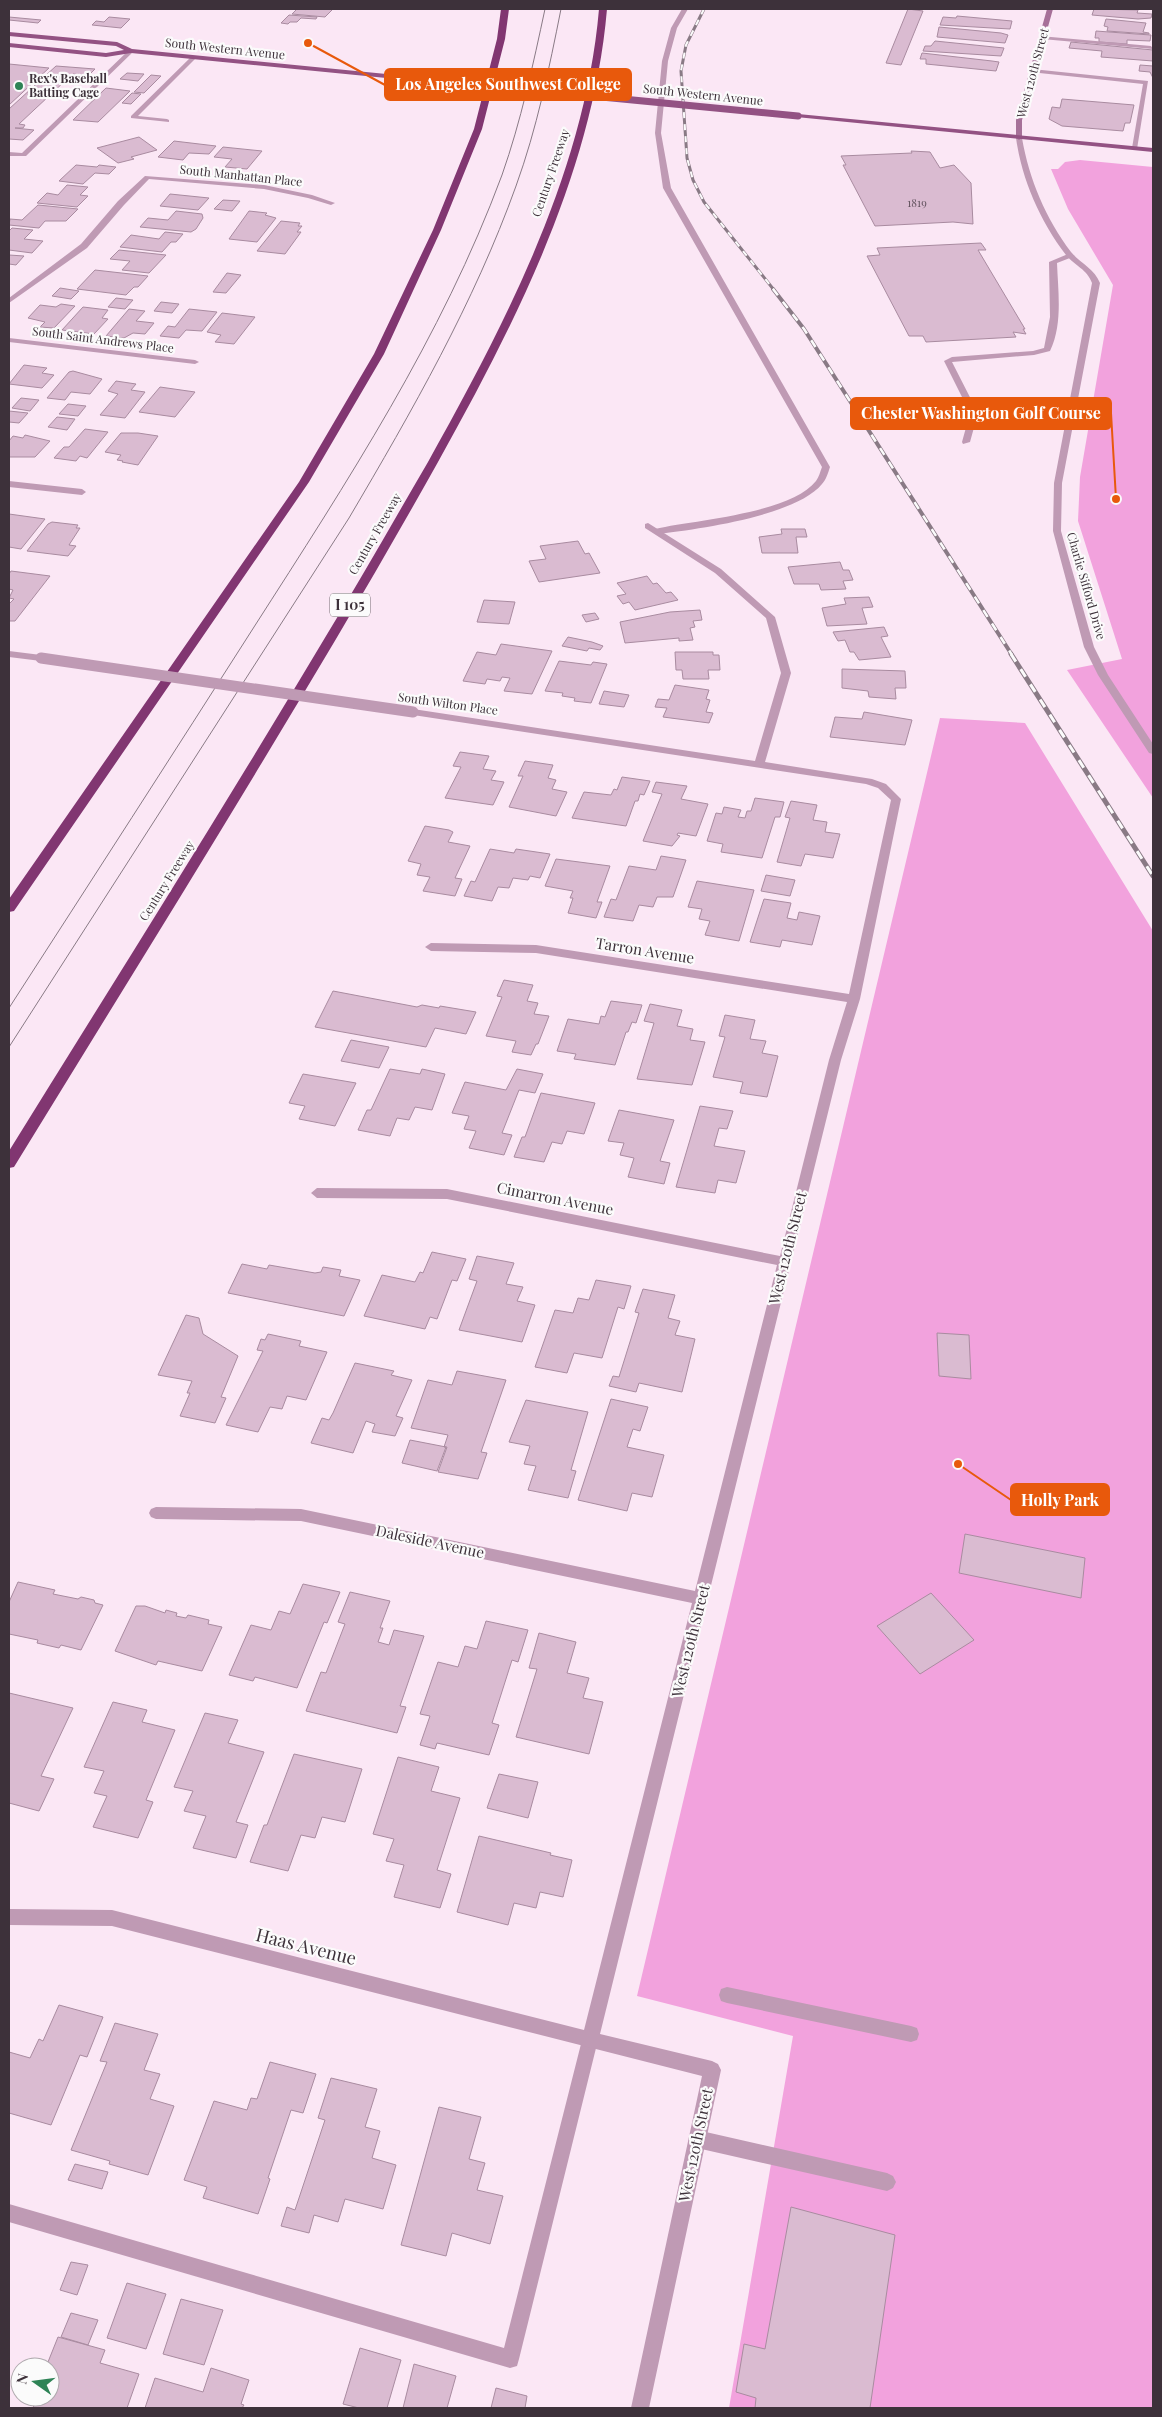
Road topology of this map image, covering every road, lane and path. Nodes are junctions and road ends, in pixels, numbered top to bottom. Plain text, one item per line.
1 (504, 9) edge
2 (602, 9) edge
3 (685, 9) edge
4 (1050, 9) edge
5 (9, 34) edge
6 (1042, 38) junction
7 (9, 45) edge
8 (1150, 48) dead end
9 (131, 51) junction
10 (194, 57) junction
11 (1032, 71) junction
12 (167, 121) dead end
13 (1019, 138) junction
14 (1135, 148) junction
15 (1153, 150) edge
16 (9, 154) edge
17 (331, 203) dead end
18 (1071, 256) junction
19 (9, 301) edge
20 (9, 340) edge
21 (195, 362) dead end
22 (966, 442) dead end
23 (9, 484) edge
24 (82, 492) dead end
25 (648, 526) dead end
26 (658, 532) junction
27 (9, 654) edge
28 (1153, 751) edge
29 (760, 764) junction
30 (882, 786) joint
31 (9, 908) edge
32 (431, 947) dead end
33 (854, 999) junction
34 (9, 1163) edge
35 (317, 1194) dead end
36 (785, 1262) junction
37 (156, 1513) dead end
38 (701, 1599) junction
39 (9, 1918) edge
40 (726, 1995) dead end
41 (911, 2034) dead end
42 (590, 2040) junction
43 (697, 2139) junction
44 (887, 2182) dead end
45 (9, 2213) edge
46 (640, 2408) edge

1 - 31 highway
2 - 34 highway, Century Freeway / I 105
3 - 26 street
4 - 6 street, West 120th Street
5 - 9 main road, South Western Avenue
6 - 8 street
6 - 11 street, West 120th Street
7 - 9 main road, South Western Avenue
9 - 10 main road, South Western Avenue
9 - 16 street
10 - 12 street
10 - 13 main road, South Western Avenue, bridge
11 - 13 street, West 120th Street
11 - 14 street
13 - 14 main road, South Western Avenue
13 - 18 street, Charlie Sifford Drive
14 - 15 main road, South Western Avenue
17 - 19 street, South Manhattan Place
18 - 22 street
18 - 28 street, Charlie Sifford Drive
20 - 21 street, South Saint Andrews Place
23 - 24 street
25 - 26 street
26 - 29 street
27 - 29 street, South Wilton Place, bridge
29 - 30 street, South Wilton Place
30 - 33 street, West 120th Street
32 - 33 street, Tarron Avenue
33 - 36 street, West 120th Street
35 - 36 street, Cimarron Avenue
36 - 38 street, West 120th Street
37 - 38 street, Daleside Avenue
38 - 42 street, West 120th Street
39 - 42 street, Haas Avenue
40 - 41 street
42 - 43 street, West 120th Street
42 - 45 street
43 - 44 street
43 - 46 street, West 120th Street

